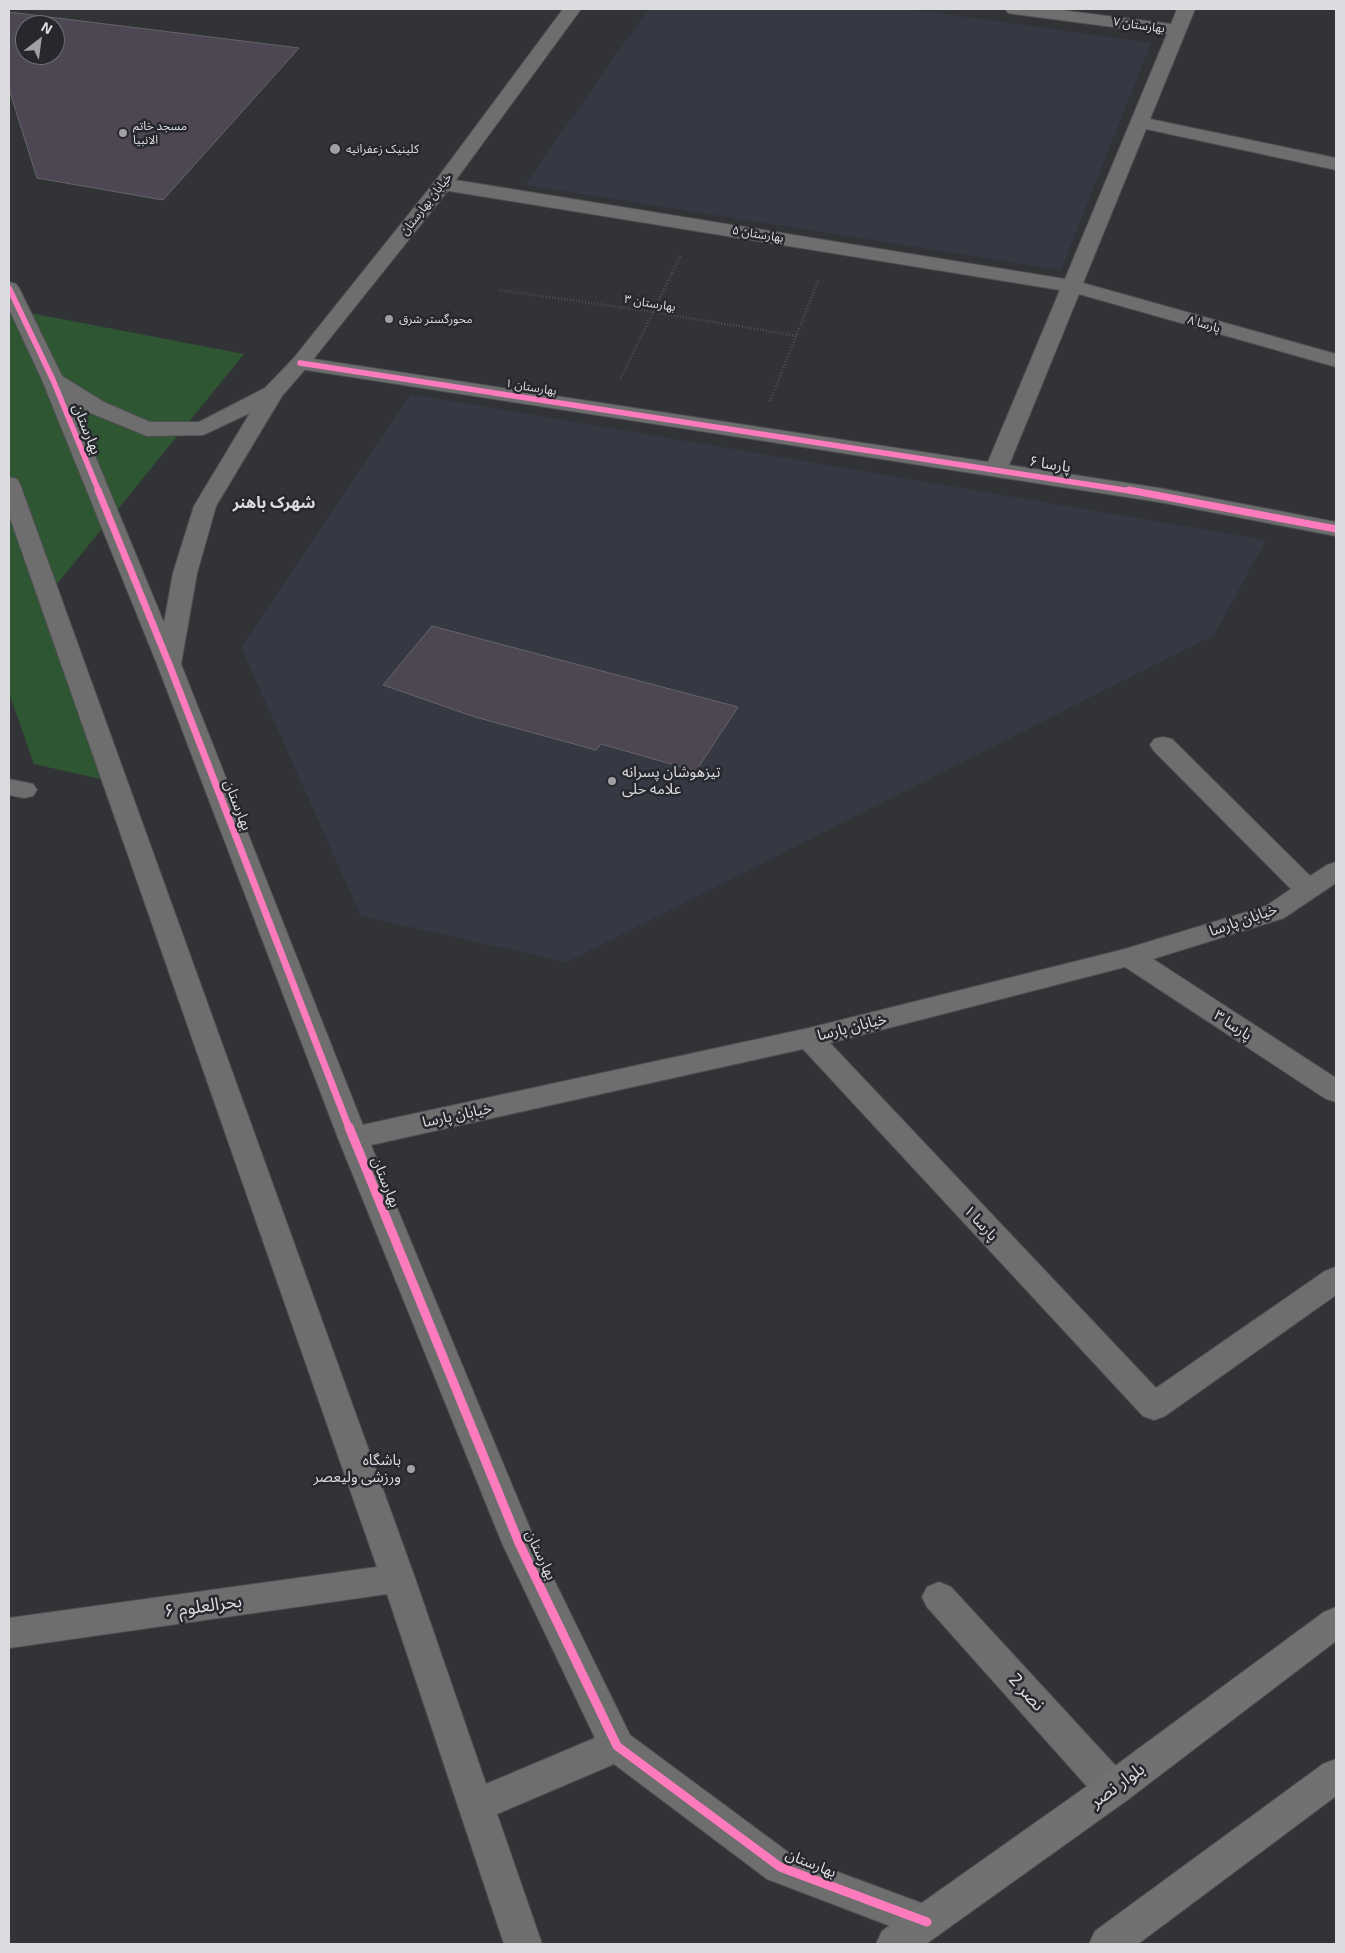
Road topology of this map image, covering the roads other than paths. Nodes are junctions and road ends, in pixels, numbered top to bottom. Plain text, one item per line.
1 (572, 9) edge
2 (1014, 9) edge
3 (1186, 9) edge
4 (1176, 30) junction
5 (1139, 122) junction
6 (1336, 164) edge
7 (443, 184) junction
8 (1072, 286) junction
9 (9, 288) edge
10 (1336, 361) edge
11 (300, 363) junction
12 (53, 380) junction
13 (272, 393) junction
14 (758, 433) joint
15 (996, 470) junction
16 (9, 484) edge
17 (1336, 529) edge
18 (169, 664) junction
19 (1163, 745) dead end
20 (1336, 871) edge
21 (1308, 890) junction
22 (1129, 957) junction
23 (809, 1038) junction
24 (1336, 1092) edge
25 (353, 1138) junction
26 (1336, 1279) edge
27 (398, 1578) junction
28 (939, 1597) dead end
29 (1336, 1622) edge
30 (9, 1633) edge
31 (617, 1746) junction
32 (1336, 1775) edge
33 (1113, 1788) junction
34 (476, 1806) junction
35 (927, 1922) junction
36 (523, 1944) edge
37 (895, 1944) edge
38 (1108, 1944) edge

1 - 7 street, خیابان بهارستان
2 - 4 street, بهارستان ۷
3 - 4 street
4 - 5 street
5 - 6 street
5 - 8 street
7 - 8 street, بهارستان ۵
7 - 11 street, خیابان بهارستان
8 - 10 street, ۸ پارسا
8 - 15 street
9 - 12 street, بهارستان
11 - 13 street, خیابان بهارستان
11 - 14 street, بهارستان ۱
12 - 13 street
12 - 18 street, بهارستان
13 - 18 street
14 - 15 street, پارسا ۶
15 - 17 street, پارسا ۶
16 - 27 street
18 - 25 street, بهارستان
19 - 21 street
20 - 21 street, خیابان پارسا
21 - 22 street, خیابان پارسا
22 - 23 street, خیابان پارسا
22 - 24 street, پارسا ۳
23 - 25 street, خیابان پارسا
23 - 26 street, پارسا ۱
25 - 31 street, بهارستان
27 - 30 street, بحرالعلوم ۶
27 - 34 street
28 - 33 street, نصر 2
29 - 33 main road, بلوار نصر
31 - 34 street
31 - 35 street, بهارستان
32 - 38 main road
33 - 35 main road, بلوار نصر
34 - 36 street
35 - 37 main road, بلوار نصر

